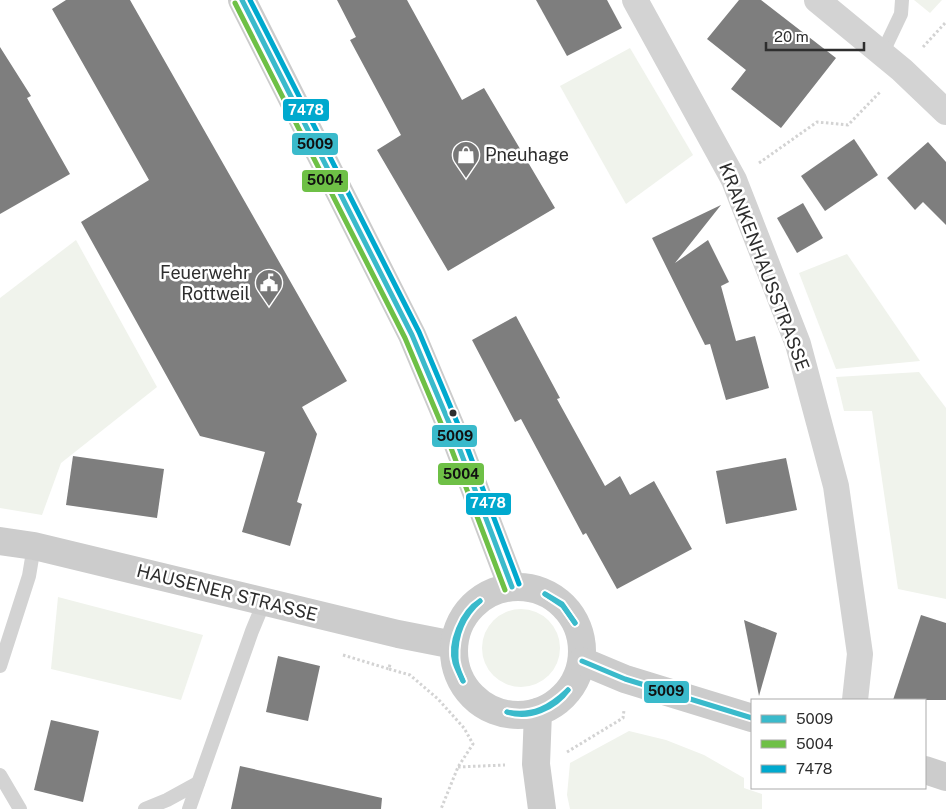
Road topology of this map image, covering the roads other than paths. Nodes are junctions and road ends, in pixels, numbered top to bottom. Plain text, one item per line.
1 (242, 0) edge
2 (635, 0) edge
3 (817, 0) edge
4 (902, 0) edge
5 (882, 54) junction
6 (946, 112) edge
7 (0, 541) edge
8 (34, 546) junction
9 (512, 587) junction
10 (264, 602) junction
11 (454, 644) junction
12 (582, 661) junction
13 (0, 666) edge
14 (855, 699) edge
15 (538, 712) junction
16 (751, 718) edge
17 (926, 770) edge
18 (0, 775) edge
19 (946, 777) edge
20 (198, 783) junction
21 (20, 809) edge
22 (145, 809) edge
23 (189, 809) edge
24 (542, 809) edge

1 - 9 main road
2 - 14 street, KRANKENHAUSSTRASSE
3 - 5 street
4 - 5 lane
5 - 6 street
7 - 8 main road, HAUSENER STRASSE
8 - 10 main road, HAUSENER STRASSE
8 - 13 lane
9 - 11 main road
9 - 12 main road
10 - 11 main road, HAUSENER STRASSE
10 - 20 lane
11 - 15 main road
12 - 15 main road
12 - 16 main road
15 - 24 main road
17 - 19 main road
18 - 21 lane
20 - 22 lane
20 - 23 lane

